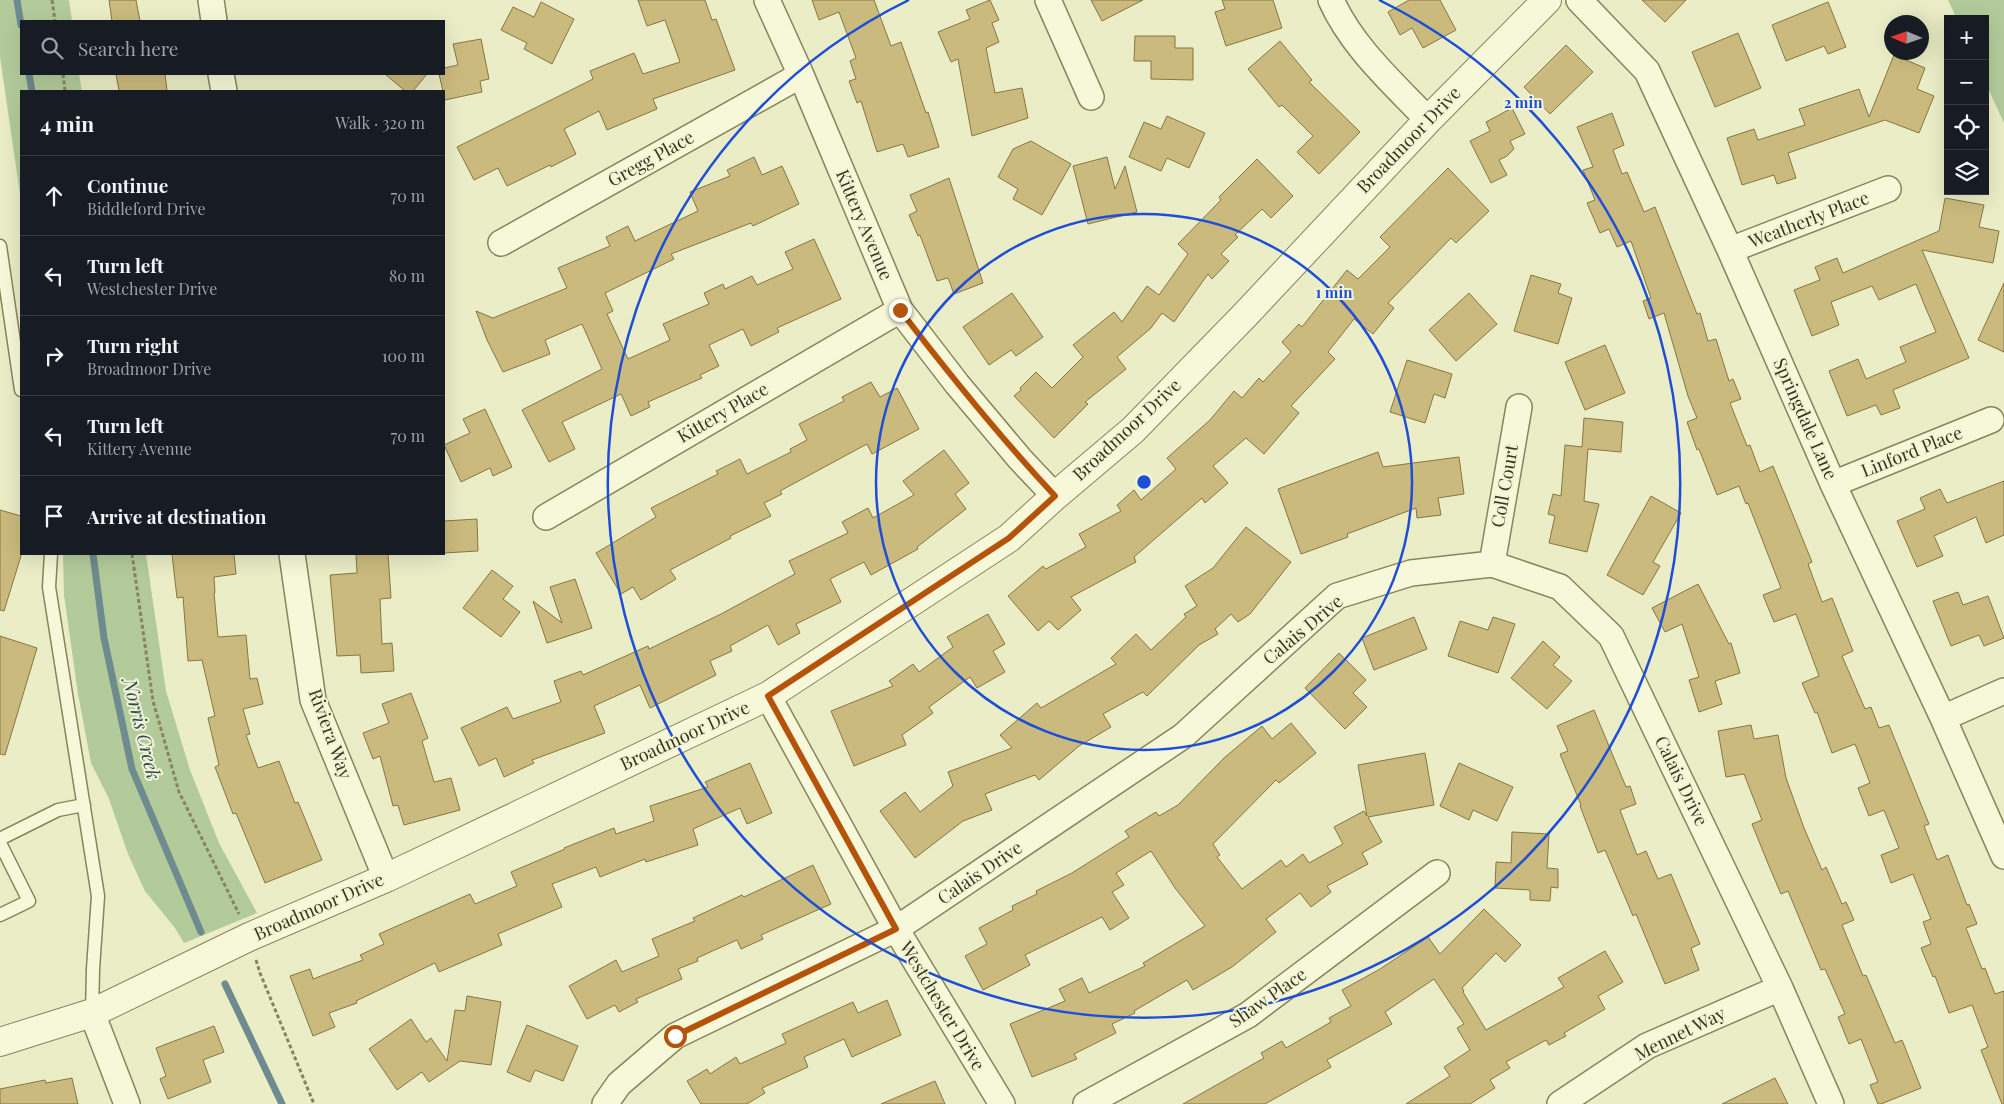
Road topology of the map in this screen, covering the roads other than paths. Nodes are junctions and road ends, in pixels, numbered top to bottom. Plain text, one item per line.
1 (211, 0) edge
2 (767, 0) edge
3 (1048, 0) edge
4 (1331, 0) edge
5 (1547, 0) edge
6 (1579, 0) edge
7 (214, 20) edge
8 (221, 75) edge
9 (801, 75) junction
10 (224, 90) edge
11 (1091, 96) dead end
12 (1428, 120) junction
13 (1888, 189) dead end
14 (501, 243) dead end
15 (0, 246) edge
16 (1730, 250) junction
17 (900, 310) junction
18 (20, 383) edge
19 (1519, 407) dead end
20 (1991, 420) dead end
21 (1833, 484) junction
22 (1055, 496) junction
23 (546, 517) dead end
24 (51, 555) edge
25 (292, 555) edge
26 (1492, 564) junction
27 (2004, 691) edge
28 (768, 696) junction
29 (1942, 718) junction
30 (84, 805) junction
31 (0, 841) edge
32 (2004, 856) edge
33 (1437, 873) dead end
34 (386, 878) junction
35 (0, 916) edge
36 (896, 929) junction
37 (1780, 988) junction
38 (92, 1013) junction
39 (0, 1042) edge
40 (128, 1104) edge
41 (605, 1104) edge
42 (1002, 1104) edge
43 (1086, 1104) edge
44 (1560, 1104) edge
45 (1831, 1104) edge

1 - 7 street
2 - 9 street, Kittery Avenue
3 - 11 street
4 - 12 street
5 - 12 street, Broadmoor Drive
6 - 16 street, Springdale Lane
8 - 10 street
9 - 14 street, Gregg Place
9 - 17 street, Kittery Avenue
12 - 22 street, Broadmoor Drive
13 - 16 street, Weatherly Place
15 - 18 lane
16 - 21 street, Springdale Lane
17 - 22 street, Kittery Avenue
17 - 23 street, Kittery Place
19 - 26 street, Coll Court
20 - 21 street, Linford Place
21 - 29 street, Springdale Lane
22 - 28 street, Broadmoor Drive
24 - 30 lane
25 - 34 street, Riviera Way
26 - 36 street, Calais Drive
26 - 37 street, Calais Drive
27 - 29 street
28 - 34 street, Broadmoor Drive
28 - 36 street, Westchester Drive
29 - 32 street, Springdale Lane
30 - 31 lane
30 - 38 lane
31 - 35 lane
33 - 43 street, Shaw Place
34 - 38 street, Broadmoor Drive
36 - 41 street, Calais Drive
36 - 42 street, Westchester Drive
37 - 44 street, Mennet Way
37 - 45 street, Calais Drive
38 - 39 street, Broadmoor Drive
38 - 40 street

